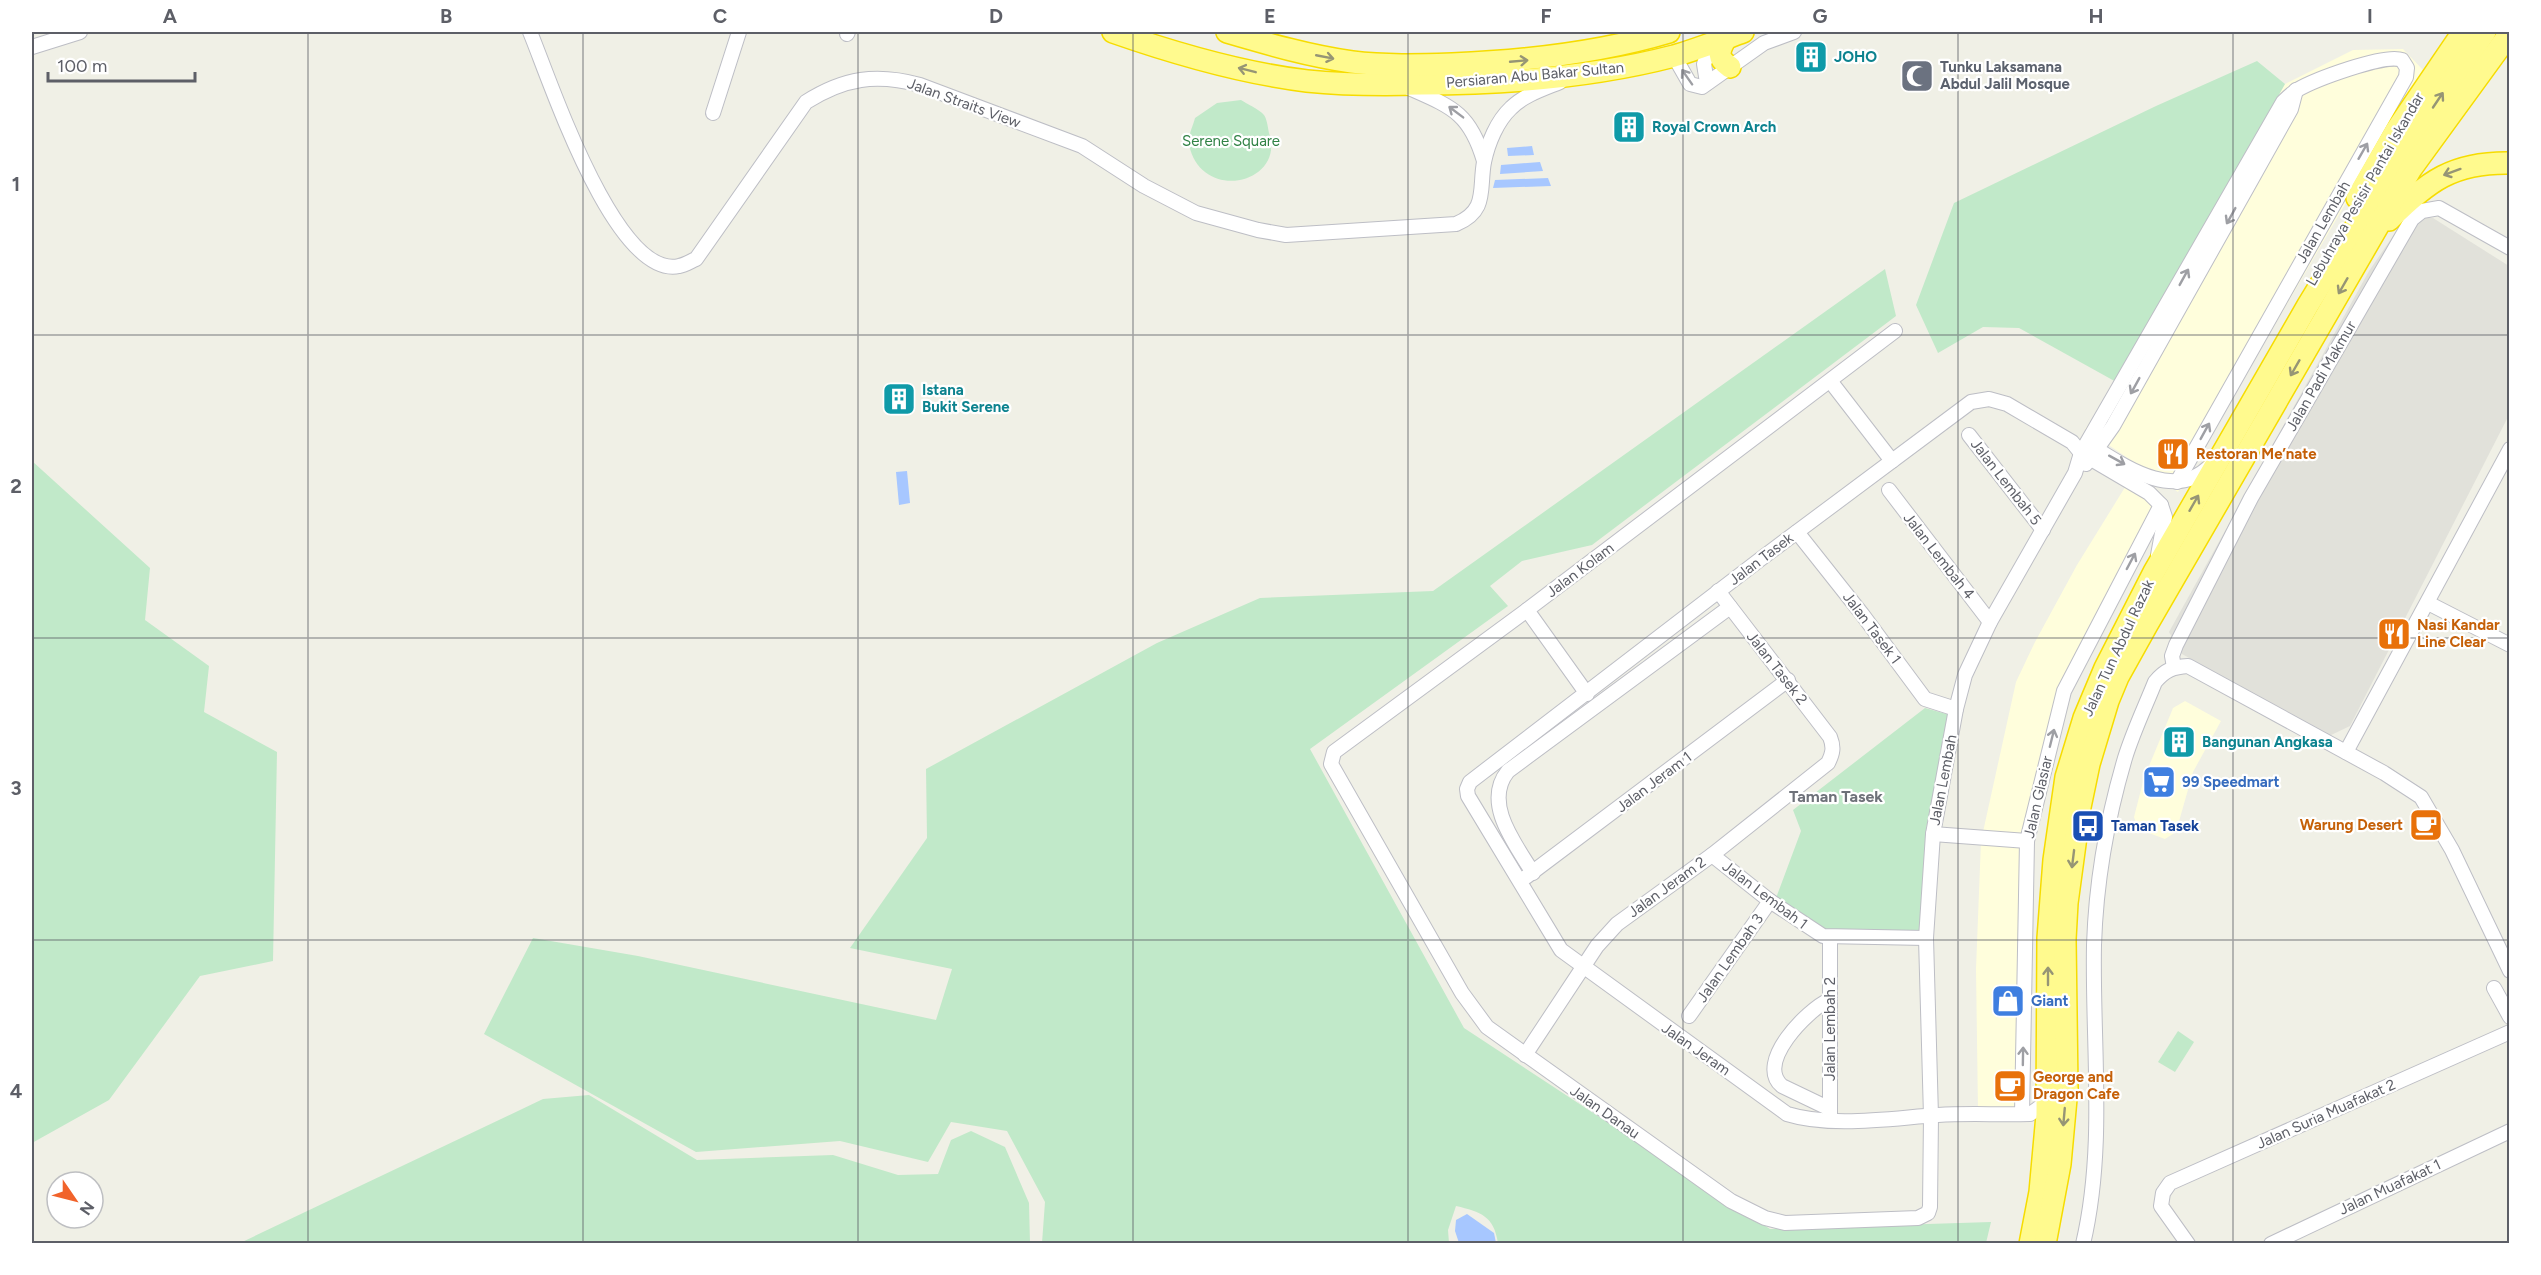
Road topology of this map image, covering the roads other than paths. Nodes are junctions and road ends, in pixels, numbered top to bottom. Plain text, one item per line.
1 (80, 32) edge
2 (530, 32) edge
3 (739, 32) edge
4 (1113, 32) edge
5 (1144, 32) edge
6 (1227, 32) edge
7 (1669, 32) edge
8 (1794, 32) edge
9 (2450, 32) edge
10 (2463, 32) edge
11 (2485, 32) edge
12 (2510, 33) edge
13 (1726, 38) edge
14 (32, 47) edge
15 (1674, 56) junction
16 (1220, 64) junction
17 (1730, 67) junction
18 (1587, 72) junction
19 (2433, 76) junction
20 (1402, 84) junction
21 (1707, 84) junction
22 (713, 112) dead end
23 (1484, 161) junction
24 (2510, 163) edge
25 (2510, 248) edge
26 (2361, 255) junction
27 (1895, 331) dead end
28 (2280, 354) junction
29 (1831, 382) junction
30 (1969, 435) dead end
31 (2086, 449) junction
32 (2510, 449) edge
33 (2222, 454) junction
34 (1892, 461) junction
35 (2177, 482) junction
36 (1889, 490) dead end
37 (2161, 505) junction
38 (2043, 530) junction
39 (1797, 532) junction
40 (2154, 572) junction
41 (1718, 591) junction
42 (2428, 603) junction
43 (1730, 607) junction
44 (1527, 610) junction
45 (1990, 622) junction
46 (2503, 642) edge
47 (2174, 667) junction
48 (1788, 680) junction
49 (1587, 694) junction
50 (1956, 709) junction
51 (1834, 745) joint
52 (2351, 756) junction
53 (1330, 759) joint
54 (1467, 789) joint
55 (1933, 834) junction
56 (2027, 841) junction
57 (1712, 855) junction
58 (1533, 873) junction
59 (1519, 883) junction
60 (1770, 901) junction
61 (1830, 938) junction
62 (1926, 938) junction
63 (1583, 968) junction
64 (2510, 971) edge
65 (2494, 988) dead end
66 (1829, 1000) junction
67 (1689, 1016) dead end
68 (2510, 1017) edge
69 (2510, 1032) edge
70 (1525, 1055) junction
71 (2048, 1097) junction
72 (1830, 1114) junction
73 (2026, 1114) junction
74 (1931, 1116) junction
75 (2510, 1131) edge
76 (2046, 1132) junction
77 (2030, 1244) edge
78 (2045, 1244) edge
79 (2083, 1244) edge
80 (2188, 1244) edge
81 (2271, 1244) edge

1 - 14 street
2 - 23 street, Jalan Straits View
3 - 22 street
4 - 16 highway, Persiaran Abu Bakar Sultan
5 - 16 highway
6 -> 7 highway, Persiaran Abu Bakar Sultan
8 - 17 street
9 - 19 highway
10 - 19 highway, Lebuhraya Pesisir Pantai Iskandar
28 -> 11 highway, Jalan Tun Abdul Razak
12 - 26 highway, Lebuhraya Pesisir Pantai Iskandar
13 - 15 highway, Persiaran Abu Bakar Sultan
13 - 17 highway
13 - 21 street
15 - 18 highway, Persiaran Abu Bakar Sultan
21 -> 15 street
20 -> 16 highway, Persiaran Abu Bakar Sultan
17 - 21 street
18 - 20 highway, Persiaran Abu Bakar Sultan
18 - 23 street, Jalan Straits View
19 - 28 highway, Lebuhraya Pesisir Pantai Iskandar
23 -> 20 street, Jalan Straits View
24 -> 26 highway
25 - 47 street, Jalan Padi Makmur
26 -> 78 highway, Jalan Tun Abdul Razak
27 - 29 street, Jalan Kolam
28 - 33 highway, Jalan Tun Abdul Razak
29 - 34 street
29 - 44 street, Jalan Kolam
30 - 38 street, Jalan Lembah 5
31 - 34 street, Jalan Tasek
31 -> 35 street, Jalan Tasek
35 -> 31 street, Jalan Lembah
31 - 37 street, Jalan Tasek
31 - 38 street, Jalan Lembah
32 - 42 street
33 - 35 street
40 -> 33 highway, Jalan Tun Abdul Razak
34 - 39 street, Jalan Tasek
36 - 45 street, Jalan Lembah 4
37 - 40 street
56 -> 37 street, Jalan Glasiar
38 - 45 street, Jalan Lembah
39 - 41 street, Jalan Tasek
39 - 50 street, Jalan Tasek 1
71 -> 40 highway, Jalan Tun Abdul Razak
41 - 43 street, Jalan Tasek 2
41 - 49 street, Jalan Tasek
42 - 46 street
42 - 52 street
43 - 48 street, Jalan Tasek 2
43 - 58 street, Jalan Tasek
44 - 49 street
44 - 53 street, Jalan Kolam
45 - 50 street, Jalan Lembah
47 - 52 street
47 - 79 street
48 - 51 street, Jalan Tasek 2
48 - 58 street, Jalan Jeram 1
49 - 54 street, Jalan Tasek
50 - 55 street, Jalan Lembah
51 - 57 street, Jalan Jeram 2
52 - 64 street
53 - 70 street, Jalan Danau
54 - 59 street, Jalan Jeram
55 - 56 street
55 - 62 street, Jalan Lembah
73 -> 56 street, Jalan Glasiar
57 - 60 street, Jalan Lembah 1
57 - 63 street, Jalan Jeram 2
58 - 59 street, Jalan Jeram 1
59 - 63 street, Jalan Jeram
60 - 61 street, Jalan Lembah 1
60 - 67 street, Jalan Lembah 3
61 - 62 street, Jalan Lembah 1
61 - 66 street, Jalan Lembah 2
62 - 74 street, Jalan Lembah
63 - 70 street, Jalan Jeram 2
63 - 72 street, Jalan Jeram
65 - 68 street
66 - 72 street, Jalan Lembah 2
66 - 72 street
69 - 80 street, Jalan Suria Muafakat 2
70 - 74 street, Jalan Danau
71 - 73 street
71 - 76 highway, Jalan Tun Abdul Razak
72 - 74 street, Jalan Jeram
73 - 74 street, Jalan Jeram
73 - 76 street
75 - 81 street, Jalan Muafakat 1
76 - 77 highway, Jalan Tun Abdul Razak

